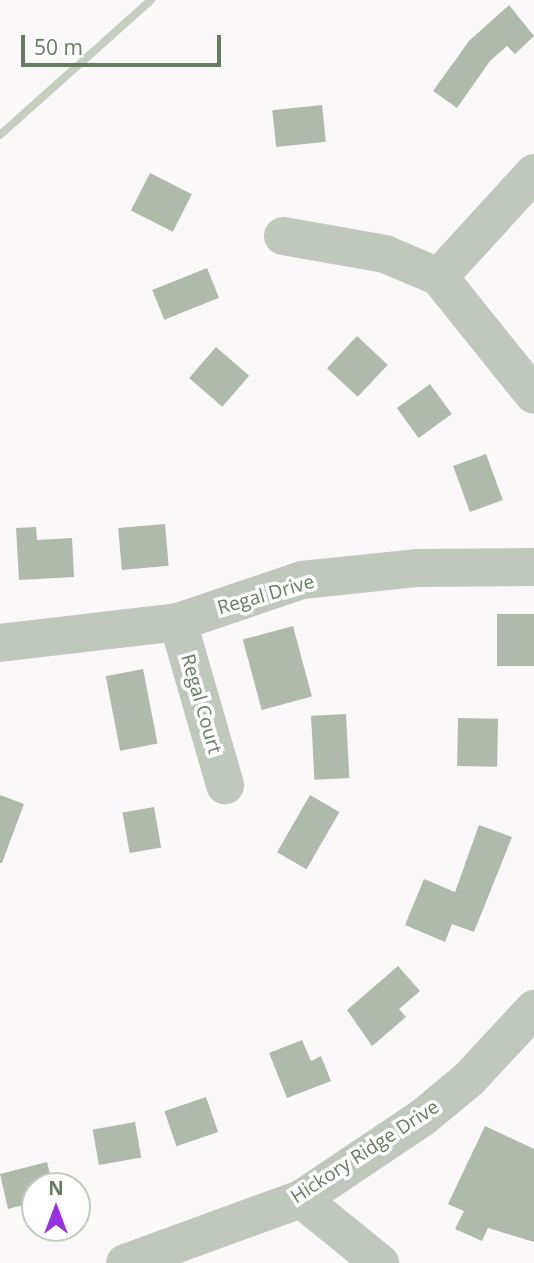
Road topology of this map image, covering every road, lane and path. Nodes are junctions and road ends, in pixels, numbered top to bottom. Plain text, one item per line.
1 (534, 173) edge
2 (283, 236) dead end
3 (439, 277) junction
4 (534, 395) edge
5 (534, 566) edge
6 (178, 622) junction
7 (0, 643) edge
8 (225, 785) dead end
9 (534, 1009) edge
10 (300, 1199) junction
11 (125, 1263) edge
12 (380, 1263) edge

1 - 3 street
2 - 3 street
3 - 4 street
5 - 6 street, Regal Drive
6 - 7 street, Regal Drive
6 - 8 street, Regal Court
9 - 10 street, Hickory Ridge Drive
10 - 11 street, Hickory Ridge Drive
10 - 12 street

